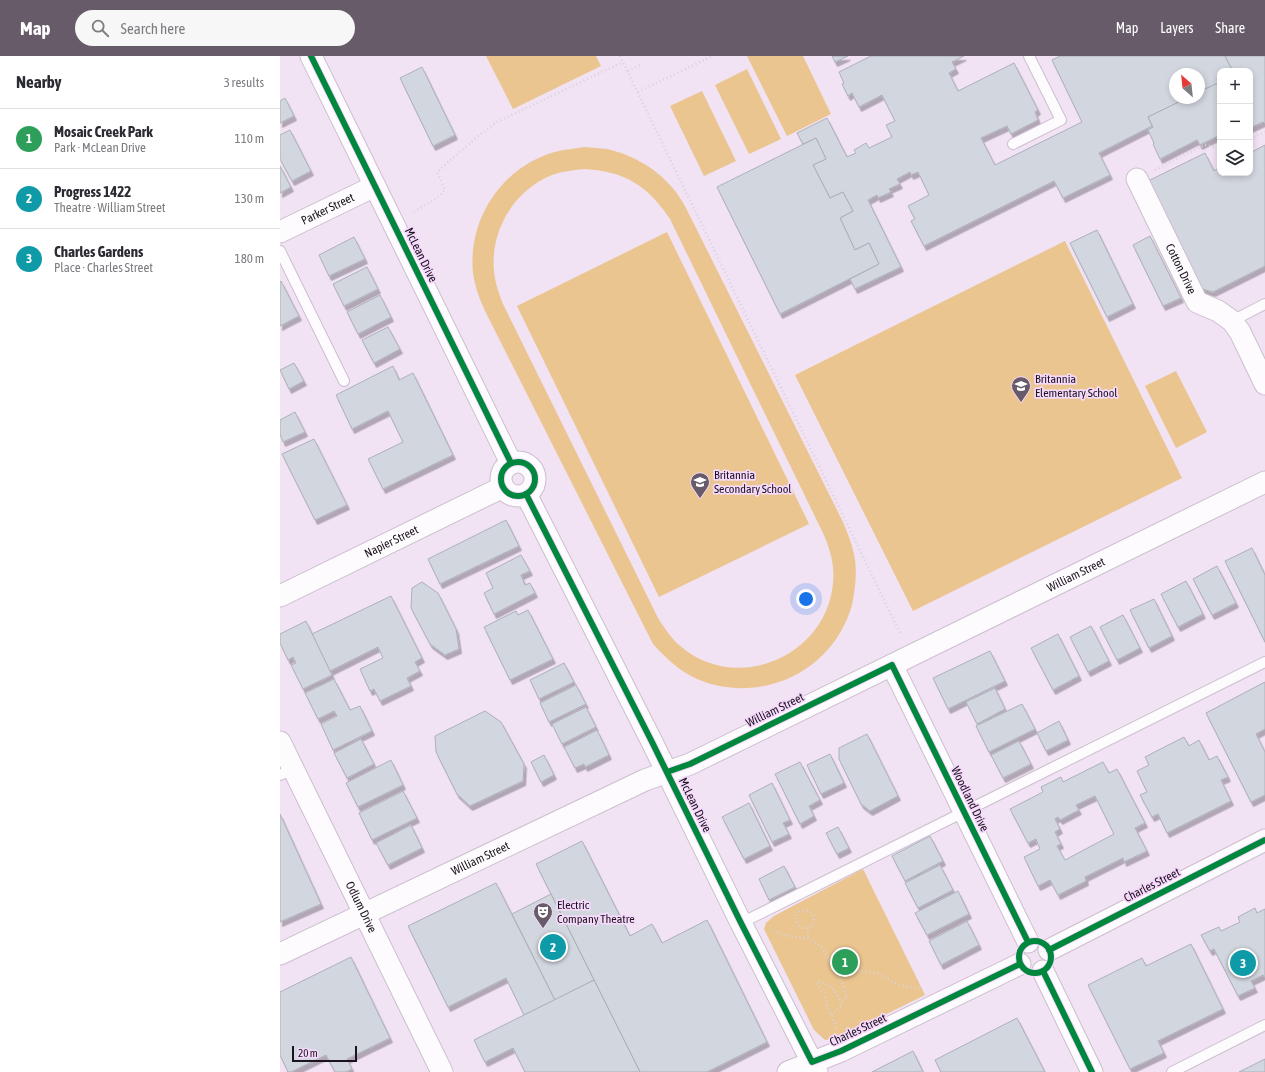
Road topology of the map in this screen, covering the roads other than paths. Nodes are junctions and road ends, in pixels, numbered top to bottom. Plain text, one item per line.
1 (311, 56) edge
2 (1029, 56) edge
3 (1013, 144) dead end
4 (1137, 179) road end
5 (375, 186) junction
6 (280, 232) edge
7 (280, 251) edge
8 (1265, 304) edge
9 (1232, 321) junction
10 (344, 381) dead end
11 (1265, 384) edge
12 (511, 464) junction
13 (1265, 482) edge
14 (503, 486) junction
15 (526, 494) junction
16 (280, 596) edge
17 (1265, 662) edge
18 (892, 665) junction
19 (280, 742) edge
20 (287, 772) edge
21 (667, 772) junction
22 (964, 813) junction
23 (1265, 840) edge
24 (364, 914) junction
25 (741, 924) junction
26 (1028, 942) junction
27 (1050, 950) junction
28 (280, 954) edge
29 (1020, 964) junction
30 (1043, 972) junction
31 (1265, 1025) edge
32 (815, 1067) edge
33 (442, 1072) edge
34 (788, 1072) edge
35 (1092, 1072) edge
36 (1172, 1072) edge

1 - 5 street, McLean Drive
2 - 3 lane
4 - 9 street, Cotton Drive
5 - 6 street, Parker Street
5 - 12 street, McLean Drive
7 - 10 lane
8 - 9 lane
9 - 11 street, Cotton Drive
12 - 14 street
12 - 15 street
13 - 18 street, William Street
14 - 15 street
14 - 16 street, Napier Street
15 - 21 street, McLean Drive
17 - 22 lane
18 - 21 street, William Street
18 - 22 street, Woodland Drive
19 - 20 street, Odlum Drive
20 - 24 street, Odlum Drive
21 - 24 street, William Street
21 - 25 street, McLean Drive
22 - 25 lane
22 - 26 street, Woodland Drive
23 - 27 street, Charles Street
24 - 28 street, William Street
24 - 33 street, Odlum Drive
25 - 32 street, McLean Drive
26 - 27 street
26 - 29 street
27 - 30 street
29 - 30 street
29 - 32 street, Charles Street
30 - 35 street
31 - 36 lane
32 - 34 street, Charles Street

